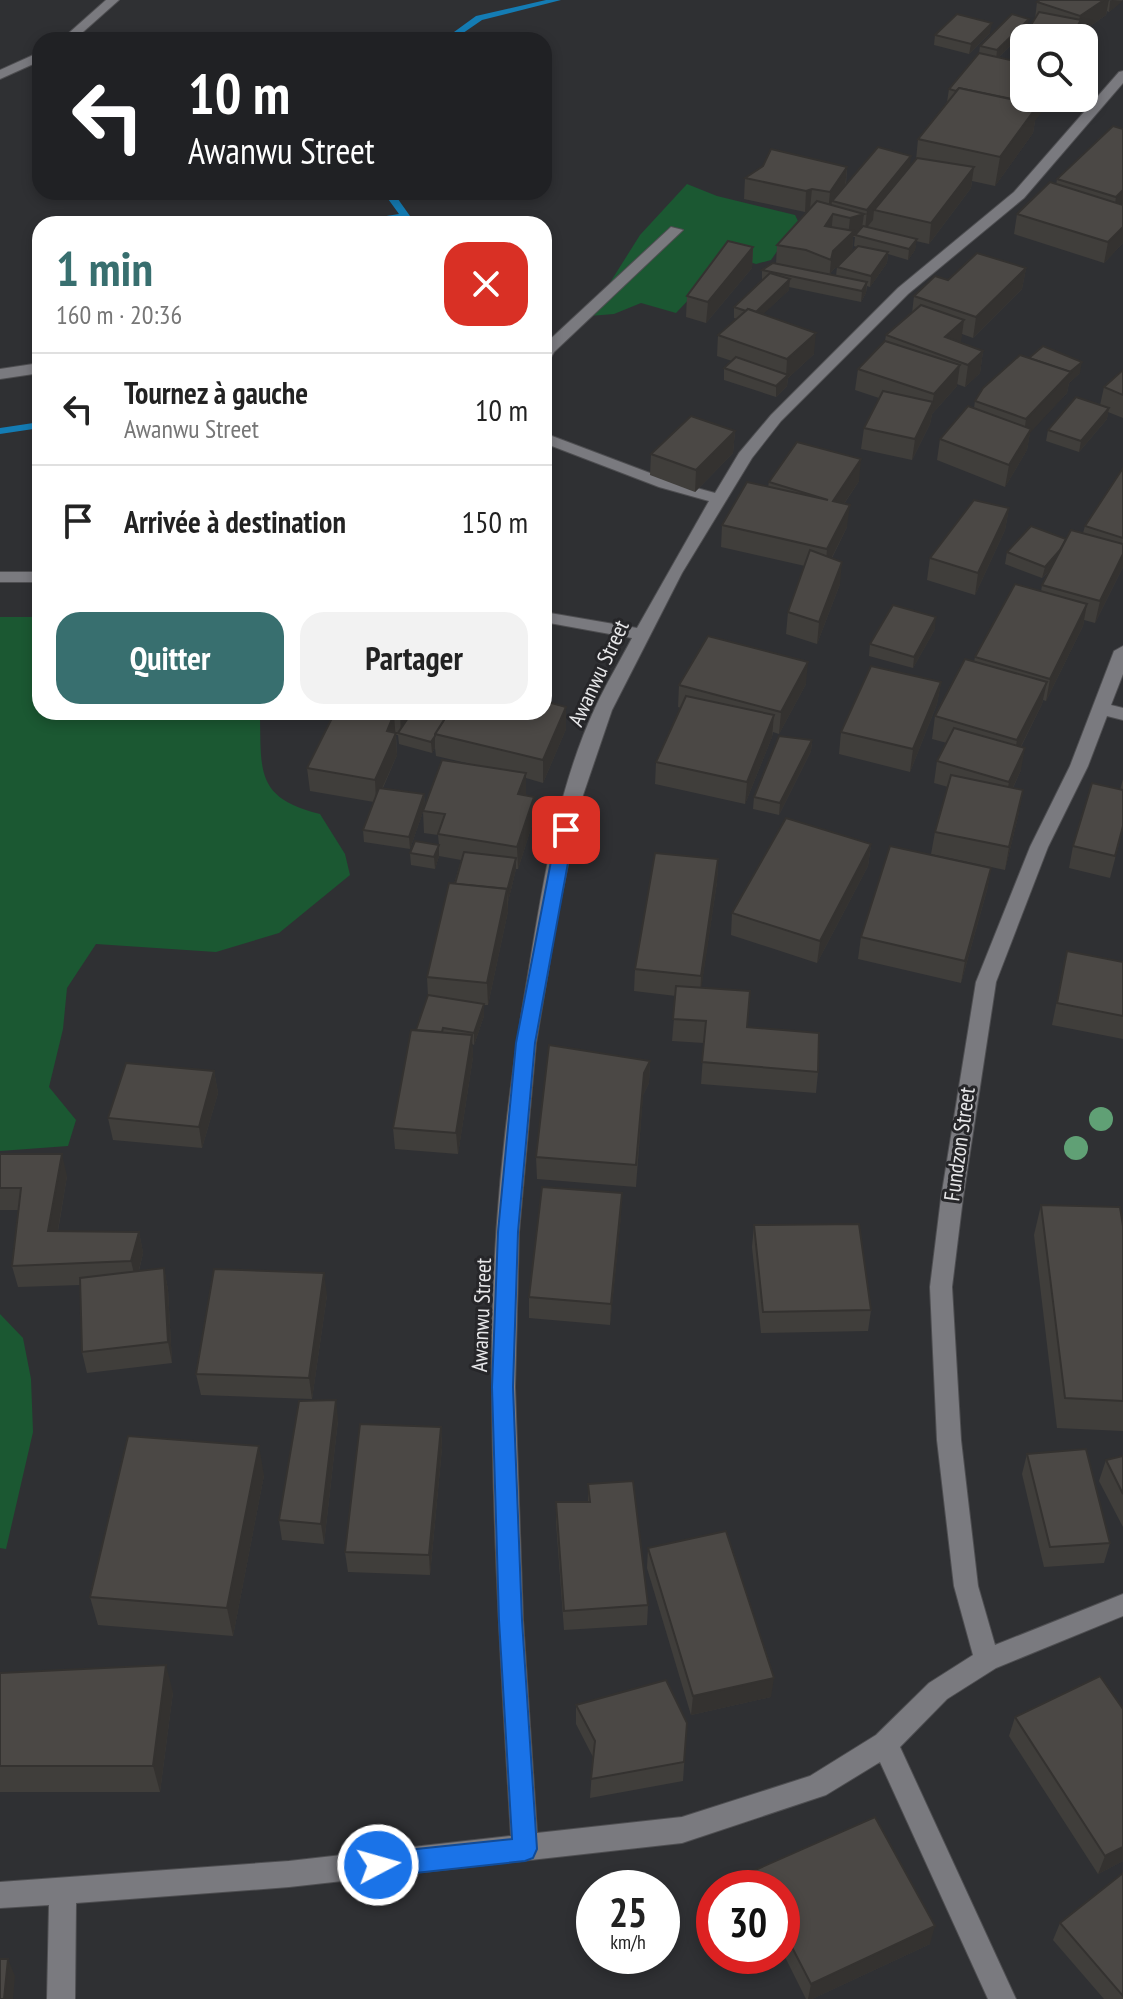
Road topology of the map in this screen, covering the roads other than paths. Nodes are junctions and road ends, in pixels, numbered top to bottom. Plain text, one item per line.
1 (113, 0) edge
2 (76, 32) edge
3 (32, 60) edge
4 (0, 75) edge
5 (1123, 75) edge
6 (676, 230) dead end
7 (552, 345) edge
8 (32, 369) edge
9 (0, 374) edge
10 (552, 441) edge
11 (719, 499) junction
12 (0, 577) edge
13 (32, 577) edge
14 (552, 618) edge
15 (642, 634) junction
16 (1123, 651) edge
17 (1100, 708) junction
18 (1123, 714) edge
19 (1123, 1605) edge
20 (987, 1660) junction
21 (885, 1744) junction
22 (525, 1849) junction
23 (63, 1890) junction
24 (0, 1895) edge
25 (61, 1999) edge
26 (1002, 1999) edge

1 - 2 street
3 - 4 street
5 - 11 street, Awanwu Street
6 - 7 street
8 - 9 street
10 - 11 street
11 - 15 street, Awanwu Street
12 - 13 street
14 - 15 street
15 - 22 street, Awanwu Street
16 - 17 street, Fundzon Street
17 - 18 street
17 - 20 street, Fundzon Street
19 - 20 street
20 - 21 street
21 - 22 street
21 - 26 street
22 - 23 street
23 - 24 street
23 - 25 street

